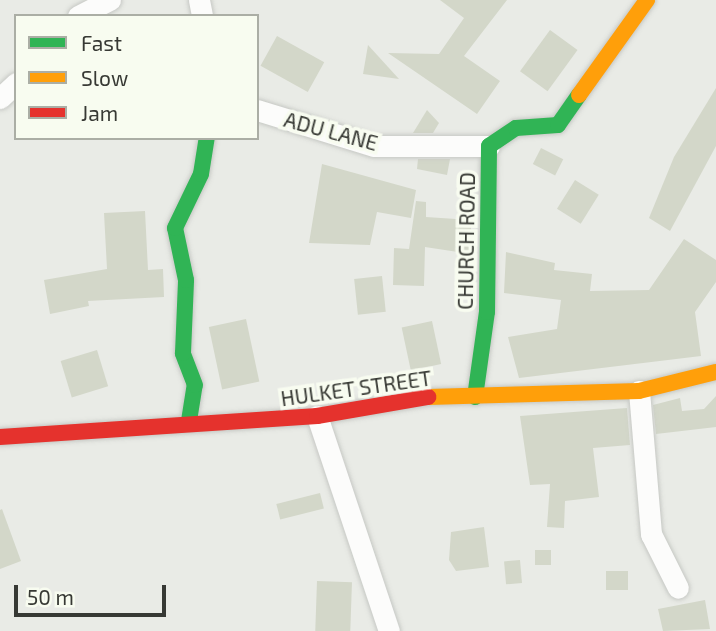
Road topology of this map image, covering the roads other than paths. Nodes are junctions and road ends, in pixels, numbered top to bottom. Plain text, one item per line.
1 (110, 0) edge
2 (647, 0) edge
3 (82, 14) edge
4 (14, 85) edge
5 (0, 98) edge
6 (259, 111) edge
7 (207, 140) edge
8 (489, 146) junction
9 (716, 372) edge
10 (639, 391) junction
11 (475, 397) junction
12 (317, 416) junction
13 (189, 421) junction
14 (0, 436) edge
15 (678, 588) dead end
16 (389, 631) edge

1 - 3 street
2 - 8 street, CHURCH ROAD
4 - 5 street
6 - 8 street, ADU LANE
7 - 13 street
8 - 11 street, CHURCH ROAD
9 - 10 street, HULKET STREET
10 - 11 street, HULKET STREET
10 - 15 street
11 - 12 street, HULKET STREET
12 - 13 street, HULKET STREET
12 - 16 street
13 - 14 street, HULKET STREET

